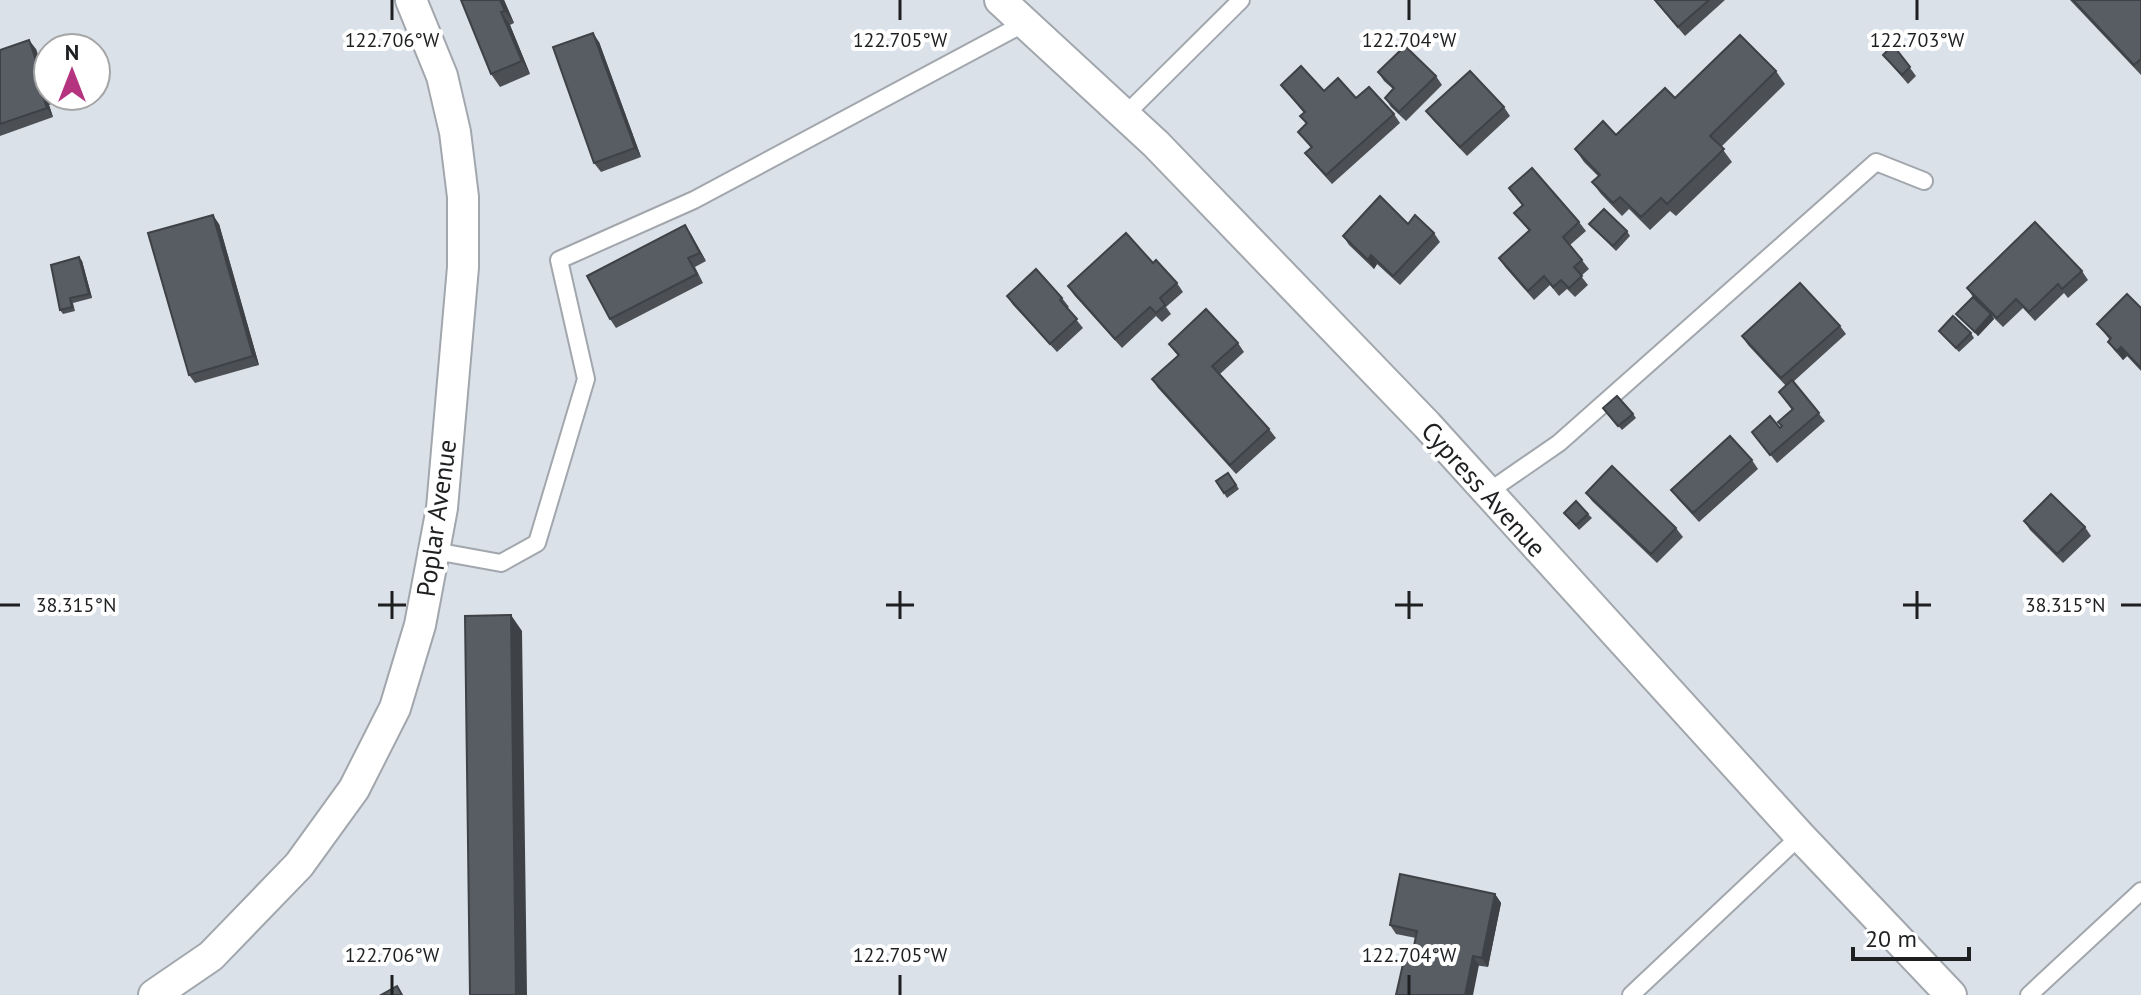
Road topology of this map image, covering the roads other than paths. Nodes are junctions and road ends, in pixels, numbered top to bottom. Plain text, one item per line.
1 (411, 0) edge
2 (1000, 0) edge
3 (1241, 0) edge
4 (1023, 24) junction
5 (1124, 116) junction
6 (1924, 181) dead end
7 (1488, 492) junction
8 (435, 551) junction
9 (1800, 836) junction
10 (2141, 891) edge
11 (154, 995) edge
12 (1631, 995) edge
13 (1951, 995) edge
14 (2029, 995) edge

1 - 8 street, Poplar Avenue
2 - 4 street, Cypress Avenue
3 - 5 lane
4 - 5 street, Cypress Avenue
4 - 8 lane
5 - 7 street, Cypress Avenue
6 - 7 lane
7 - 9 street, Cypress Avenue
8 - 11 street, Poplar Avenue
9 - 12 lane
9 - 13 street, Cypress Avenue
10 - 14 lane

